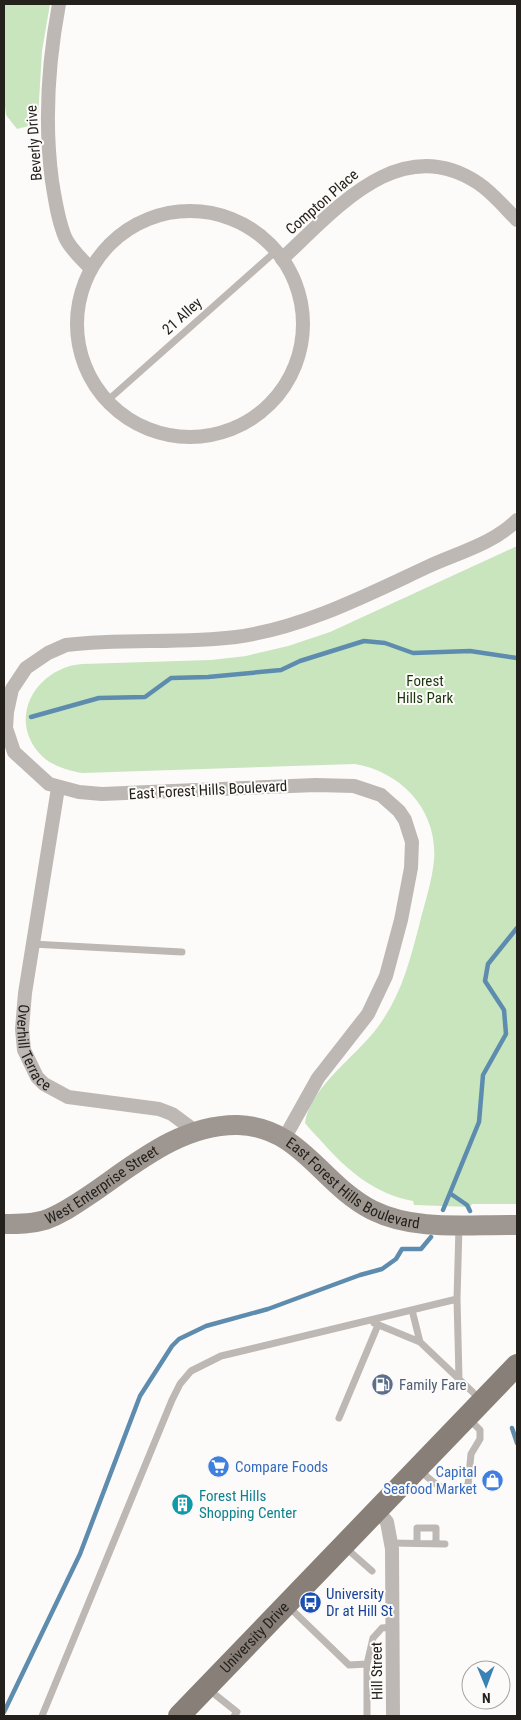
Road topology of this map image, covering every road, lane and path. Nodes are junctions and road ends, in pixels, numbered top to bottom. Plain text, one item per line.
1 (59, 4) edge
2 (517, 220) edge
3 (279, 255) junction
4 (91, 269) junction
5 (107, 401) junction
6 (517, 520) edge
7 (58, 788) junction
8 (32, 944) junction
9 (182, 952) dead end
10 (195, 1131) junction
11 (285, 1137) junction
12 (4, 1224) edge
13 (459, 1224) junction
14 (517, 1225) edge
15 (457, 1299) junction
16 (412, 1310) junction
17 (367, 1320) junction
18 (378, 1325) junction
19 (420, 1342) junction
20 (515, 1372) edge
21 (458, 1378) junction
22 (475, 1409) junction
23 (339, 1418) dead end
24 (418, 1468) junction
25 (377, 1510) junction
26 (391, 1543) junction
27 (417, 1543) junction
28 (436, 1544) junction
29 (445, 1544) dead end
30 (343, 1545) junction
31 (372, 1570) dead end
32 (285, 1604) junction
33 (392, 1627) junction
34 (367, 1664) junction
35 (195, 1702) edge
36 (42, 1716) edge
37 (234, 1716) edge
38 (367, 1716) edge
39 (394, 1716) edge

1 - 4 street, Beverly Drive
2 - 3 street, Compton Place
3 - 4 street
3 - 5 lane, 21 Alley
3 - 5 street
4 - 5 street
6 - 7 street, East Forest Hills Boulevard
7 - 8 street, Overhill Terrace
7 - 11 street, East Forest Hills Boulevard
8 - 9 lane
8 - 10 street, Overhill Terrace
10 - 11 street
10 - 12 street, West Enterprise Street
11 - 13 street, East Forest Hills Boulevard
13 - 14 street, East Forest Hills Boulevard
13 - 15 lane
15 - 16 lane
15 - 21 lane
16 - 17 lane
16 - 19 lane
17 - 18 lane
17 - 36 lane
18 - 19 lane
18 - 23 lane
19 - 21 lane
20 - 22 main road, University Drive
21 - 22 lane
22 - 24 main road, University Drive
22 - 24 lane
24 - 25 main road, University Drive
25 - 26 street, Hill Street
25 - 30 main road, University Drive
26 - 27 lane
26 - 33 street, Hill Street
27 - 28 lane
27 - 28 lane
28 - 29 lane
30 - 31 lane
30 - 32 main road, University Drive
32 - 34 lane
32 - 35 main road, University Drive
33 - 34 lane
33 - 39 street, Hill Street
34 - 38 lane
35 - 37 lane

